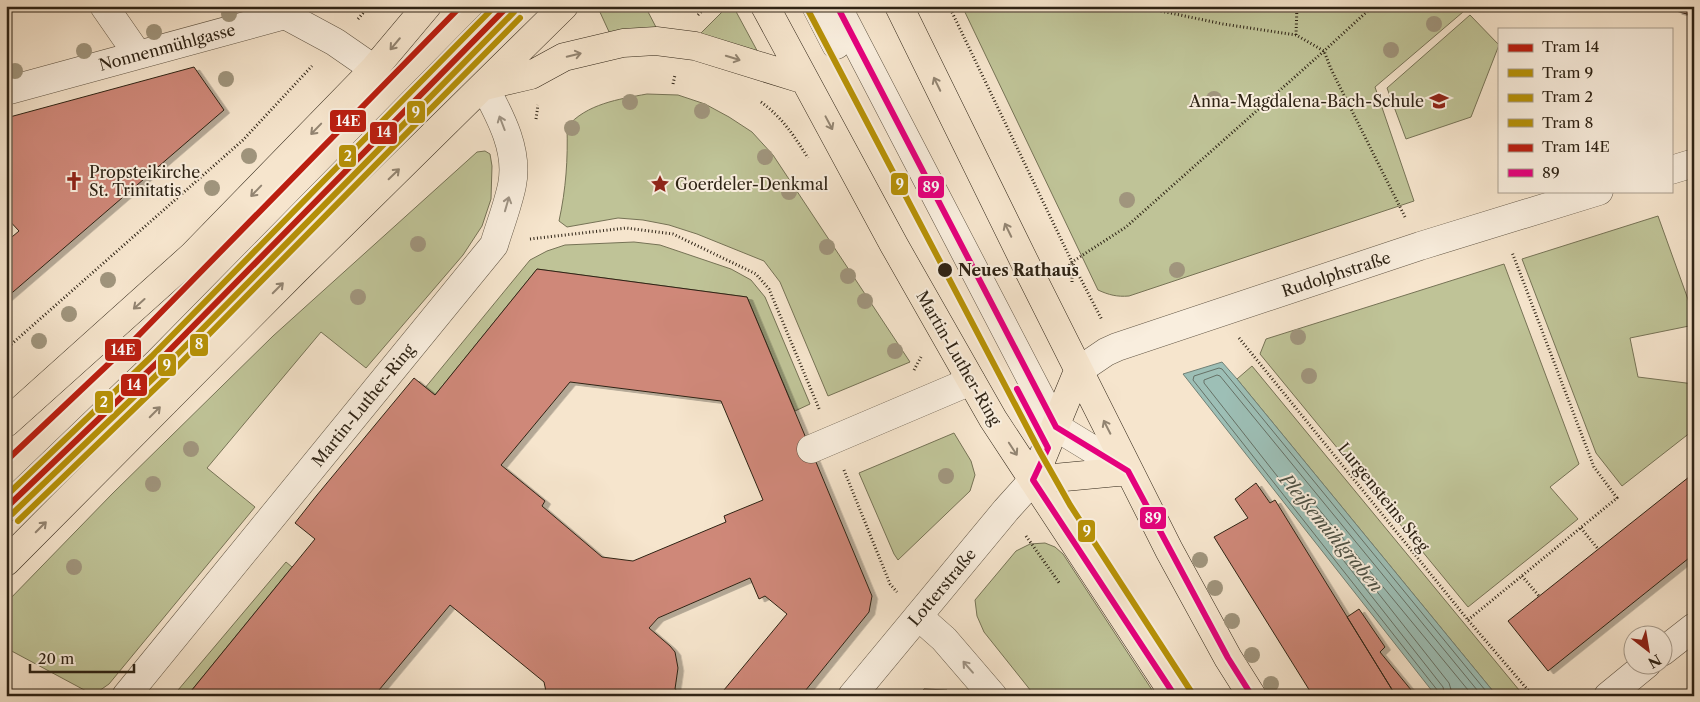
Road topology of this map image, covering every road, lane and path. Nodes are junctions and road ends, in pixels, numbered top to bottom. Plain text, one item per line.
1 (104, 6) edge
2 (427, 6) edge
3 (486, 6) edge
4 (508, 6) edge
5 (564, 6) edge
6 (765, 6) edge
7 (816, 6) edge
8 (837, 6) edge
9 (899, 6) edge
10 (959, 6) edge
11 (1091, 6) edge
12 (1152, 6) edge
13 (1297, 6) edge
14 (1373, 6) edge
15 (950, 7) edge
16 (1156, 10) junction
17 (1296, 35) junction
18 (335, 42) junction
19 (1324, 51) junction
20 (138, 55) junction
21 (374, 69) junction
22 (806, 80) junction
23 (484, 86) junction
24 (6, 90) edge
25 (758, 100) dead end
26 (540, 101) dead end
27 (798, 141) dead end
28 (514, 162) junction
29 (1694, 163) edge
30 (1672, 170) edge
31 (1596, 192) edge
32 (1502, 220) junction
33 (542, 237) dead end
34 (1420, 246) junction
35 (1072, 262) junction
36 (1218, 313) junction
37 (1117, 347) junction
38 (6, 349) edge
39 (1078, 371) junction
40 (971, 381) junction
41 (6, 423) edge
42 (1052, 437) junction
43 (821, 444) junction
44 (1128, 471) junction
45 (1033, 480) junction
46 (6, 485) edge
47 (6, 508) edge
48 (1581, 528) junction
49 (1598, 549) dead end
50 (6, 562) edge
51 (1522, 576) junction
52 (1539, 596) dead end
53 (918, 616) junction
54 (1468, 620) junction
55 (1694, 627) edge
56 (1672, 644) edge
57 (1635, 674) edge
58 (6, 693) edge
59 (13, 696) edge
60 (126, 696) edge
61 (852, 696) edge
62 (993, 696) edge
63 (1175, 696) edge
64 (1252, 696) edge
65 (1533, 696) edge
66 (1608, 696) edge

1 - 20 street
2 -> 21 main road
3 - 46 street
4 - 47 street
5 - 23 main road
6 - 22 main road, Martin-Luther-Ring
7 - 42 street
8 - 42 street
39 -> 9 main road
10 - 15 path
11 - 16 path
12 - 16 path
13 - 17 path
14 - 19 path
15 - 35 path
16 - 17 path
17 - 19 path
18 - 20 street, Nonnenmühlgasse
18 - 21 street, Nonnenmühlgasse
18 - 38 path
19 - 34 path
19 - 35 path
20 - 24 street, Nonnenmühlgasse
21 -> 41 main road
23 -> 22 main road
22 -> 40 main road, Martin-Luther-Ring
28 -> 23 street, Martin-Luther-Ring
50 -> 23 main road
25 - 27 path
26 - 28 path
60 -> 28 street, Martin-Luther-Ring
29 - 30 street
31 - 32 street, Rudolphstraße
32 - 34 street, Rudolphstraße
32 - 48 path
33 - 43 path
34 - 36 street, Rudolphstraße
35 - 37 path
36 - 37 street, Rudolphstraße
36 - 54 path, Lurgensteins Steg
37 - 39 street, Rudolphstraße
39 - 42 main road
44 -> 39 main road
40 - 43 street
40 -> 45 main road, Martin-Luther-Ring
42 - 44 street
42 - 45 main road
43 - 53 path
44 - 45 main road
44 - 64 main road
45 - 53 street, Lotterstraße
45 - 63 main road, Martin-Luther-Ring
48 - 49 path
48 - 51 path
51 - 52 path
51 - 54 path
53 - 61 street, Lotterstraße
62 -> 53 street
54 - 65 path, Lurgensteins Steg
55 - 56 street
57 - 66 street
58 - 59 path

